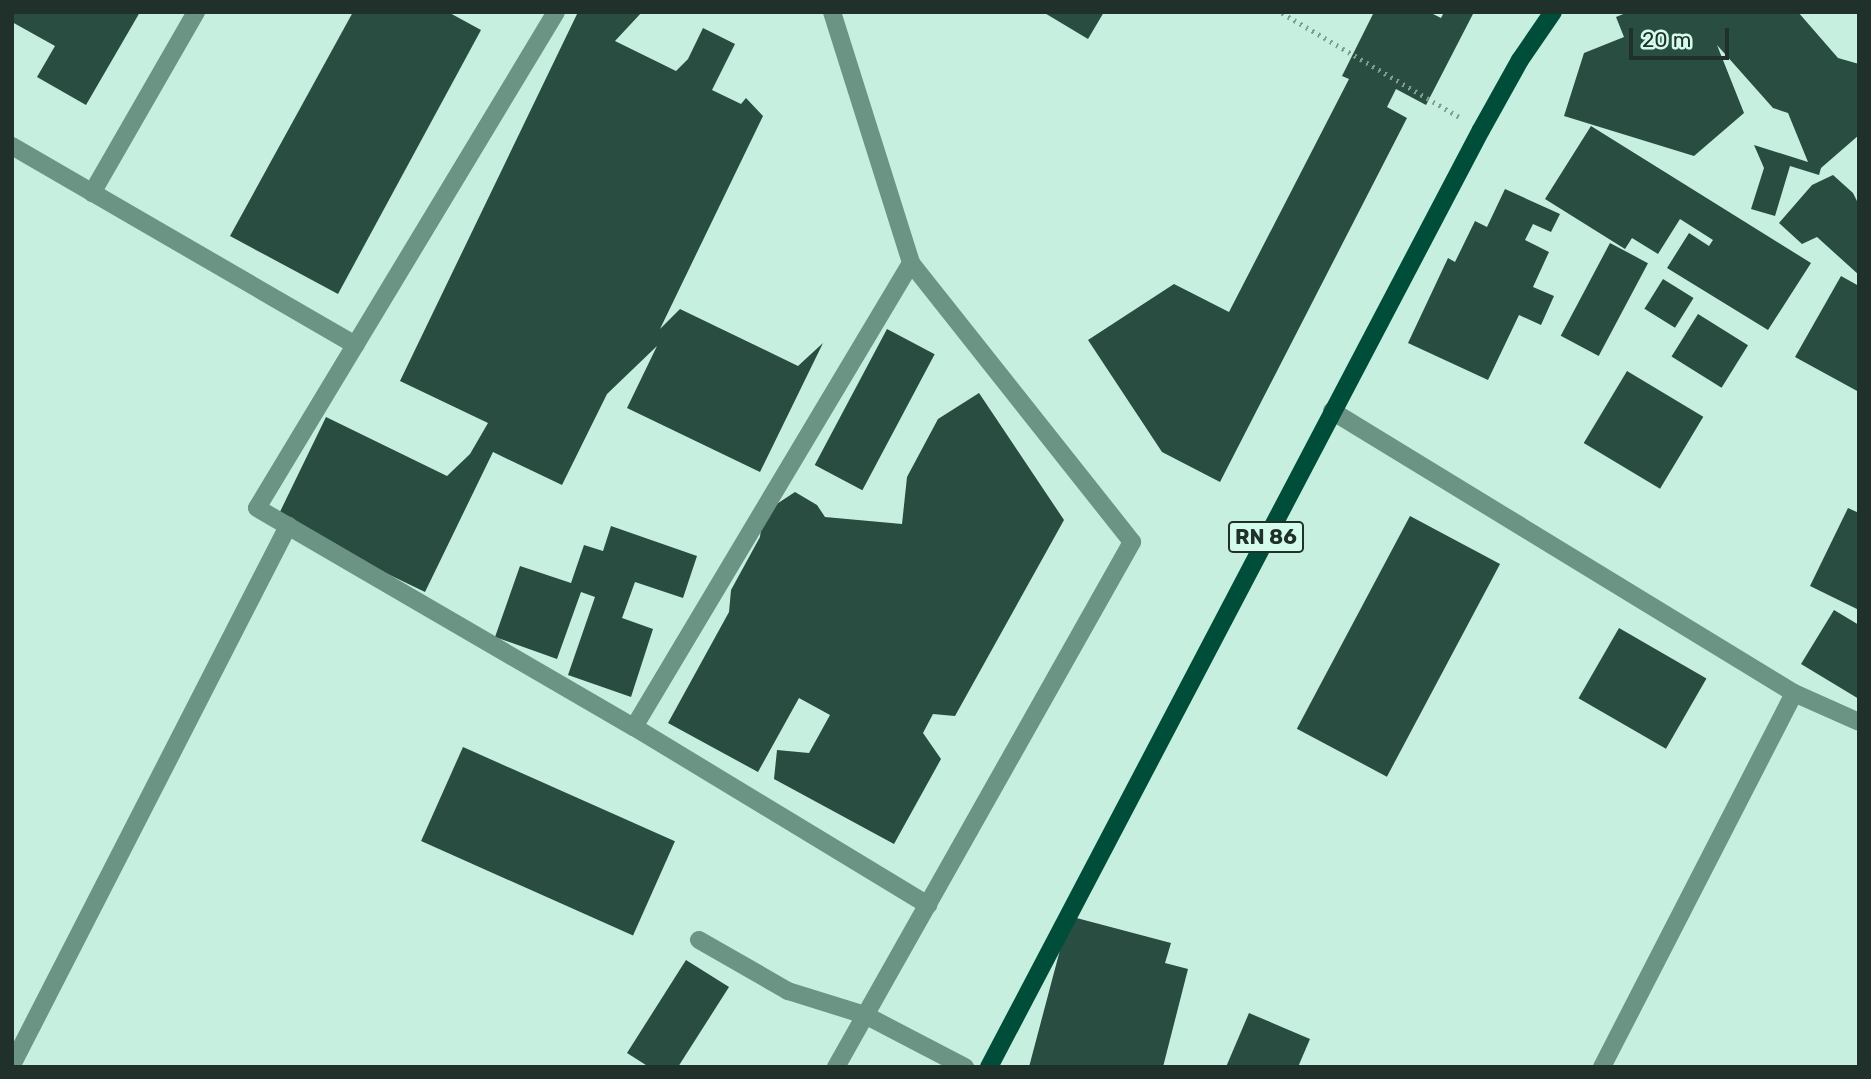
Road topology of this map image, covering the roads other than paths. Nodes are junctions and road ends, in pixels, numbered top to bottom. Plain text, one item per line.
1 (196, 12) edge
2 (556, 12) edge
3 (832, 12) edge
4 (1553, 12) edge
5 (12, 146) edge
6 (92, 192) junction
7 (911, 263) junction
8 (355, 345) junction
9 (1332, 411) junction
10 (288, 526) junction
11 (1794, 693) junction
12 (1859, 722) edge
13 (634, 727) junction
14 (928, 905) junction
15 (699, 940) dead end
16 (865, 1015) junction
17 (12, 1065) edge
18 (836, 1067) edge
19 (965, 1067) edge
20 (989, 1067) edge
21 (1602, 1067) edge

1 - 6 street
2 - 8 street
3 - 7 street
4 - 9 main road, RN 86
5 - 6 street
6 - 8 street
7 - 13 street
7 - 14 street
8 - 10 street
9 - 11 street
9 - 20 main road, RN 86
10 - 13 street
10 - 17 street
11 - 12 street
11 - 21 street
13 - 14 street
14 - 16 street
15 - 16 street
16 - 18 street
16 - 19 street

